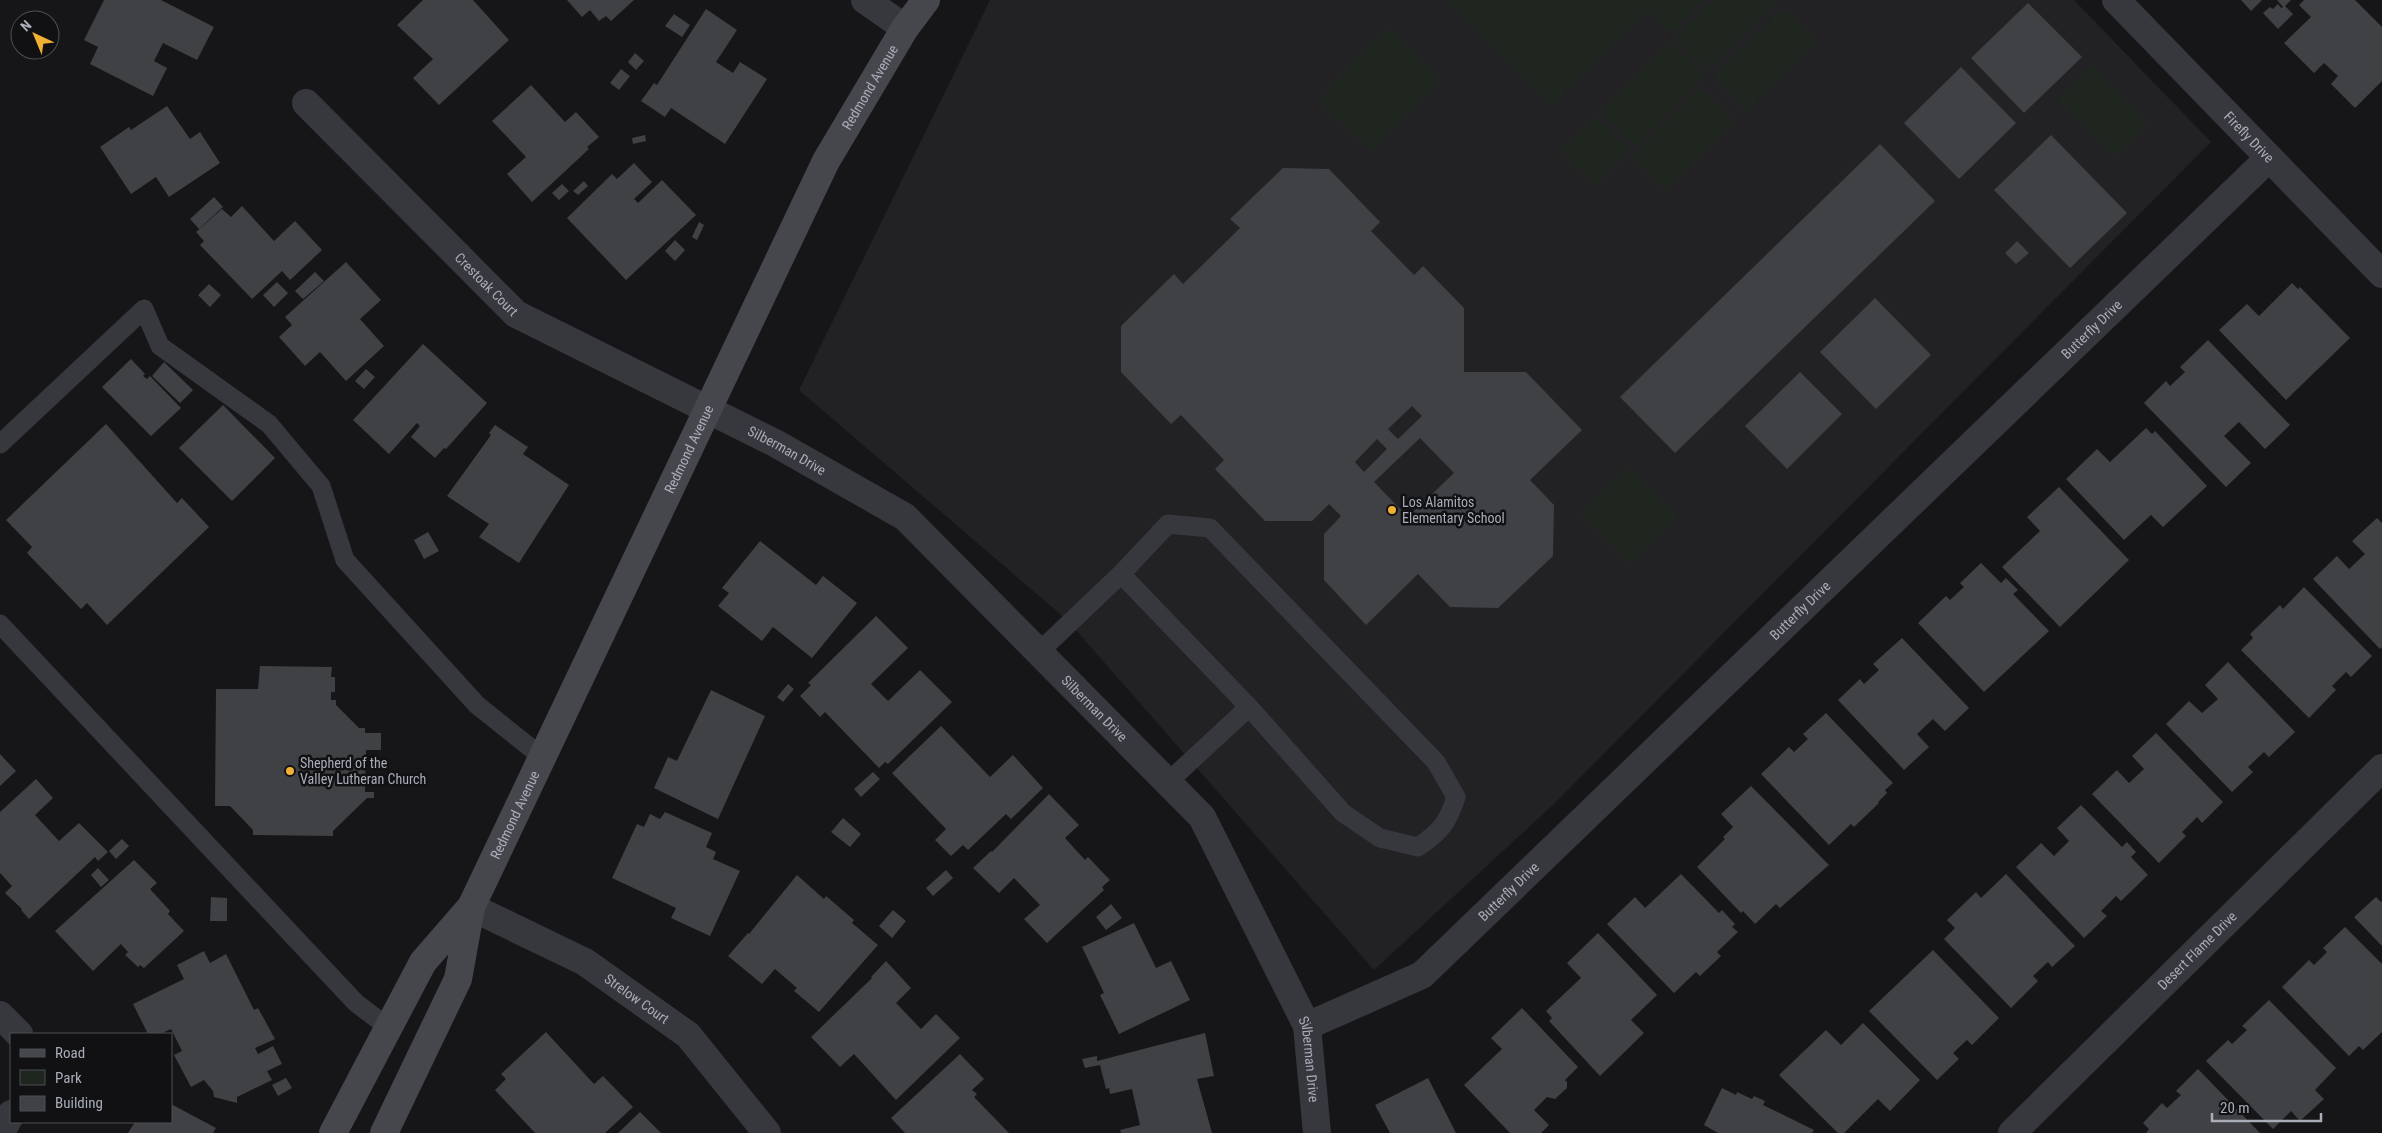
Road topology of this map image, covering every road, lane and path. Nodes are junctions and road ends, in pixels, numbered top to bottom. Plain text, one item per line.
1 (865, 0) edge
2 (926, 0) edge
3 (2116, 0) edge
4 (905, 28) junction
5 (306, 103) dead end
6 (2269, 158) junction
7 (2382, 274) edge
8 (708, 409) junction
9 (0, 444) edge
10 (1121, 574) junction
11 (0, 624) edge
12 (1039, 652) junction
13 (1249, 707) junction
14 (542, 757) junction
15 (2382, 768) edge
16 (1168, 782) junction
17 (471, 907) junction
18 (0, 1015) edge
19 (1307, 1026) junction
20 (388, 1028) junction
21 (18, 1033) edge
22 (10, 1116) edge
23 (2, 1133) edge
24 (333, 1133) edge
25 (384, 1133) edge
26 (767, 1133) edge
27 (1317, 1133) edge
28 (2012, 1133) edge

1 - 4 street
2 - 4 street, Redmond Avenue
3 - 6 street, Firefly Drive
4 - 8 street, Redmond Avenue
5 - 8 street, Crestoak Court
6 - 7 street, Firefly Drive
6 - 19 street, Butterfly Drive
8 - 12 street, Silberman Drive
8 - 14 street, Redmond Avenue
9 - 14 lane
10 - 12 lane
10 - 13 lane
10 - 13 lane
11 - 20 lane
12 - 16 street, Silberman Drive
13 - 16 lane
14 - 17 street, Redmond Avenue
15 - 28 street, Desert Flame Drive
16 - 19 street, Silberman Drive
17 - 20 street, Redmond Avenue
17 - 25 street, Redmond Avenue
17 - 26 street, Strelow Court
18 - 21 street
19 - 27 street, Silberman Drive
20 - 24 street, Redmond Avenue
22 - 23 street

